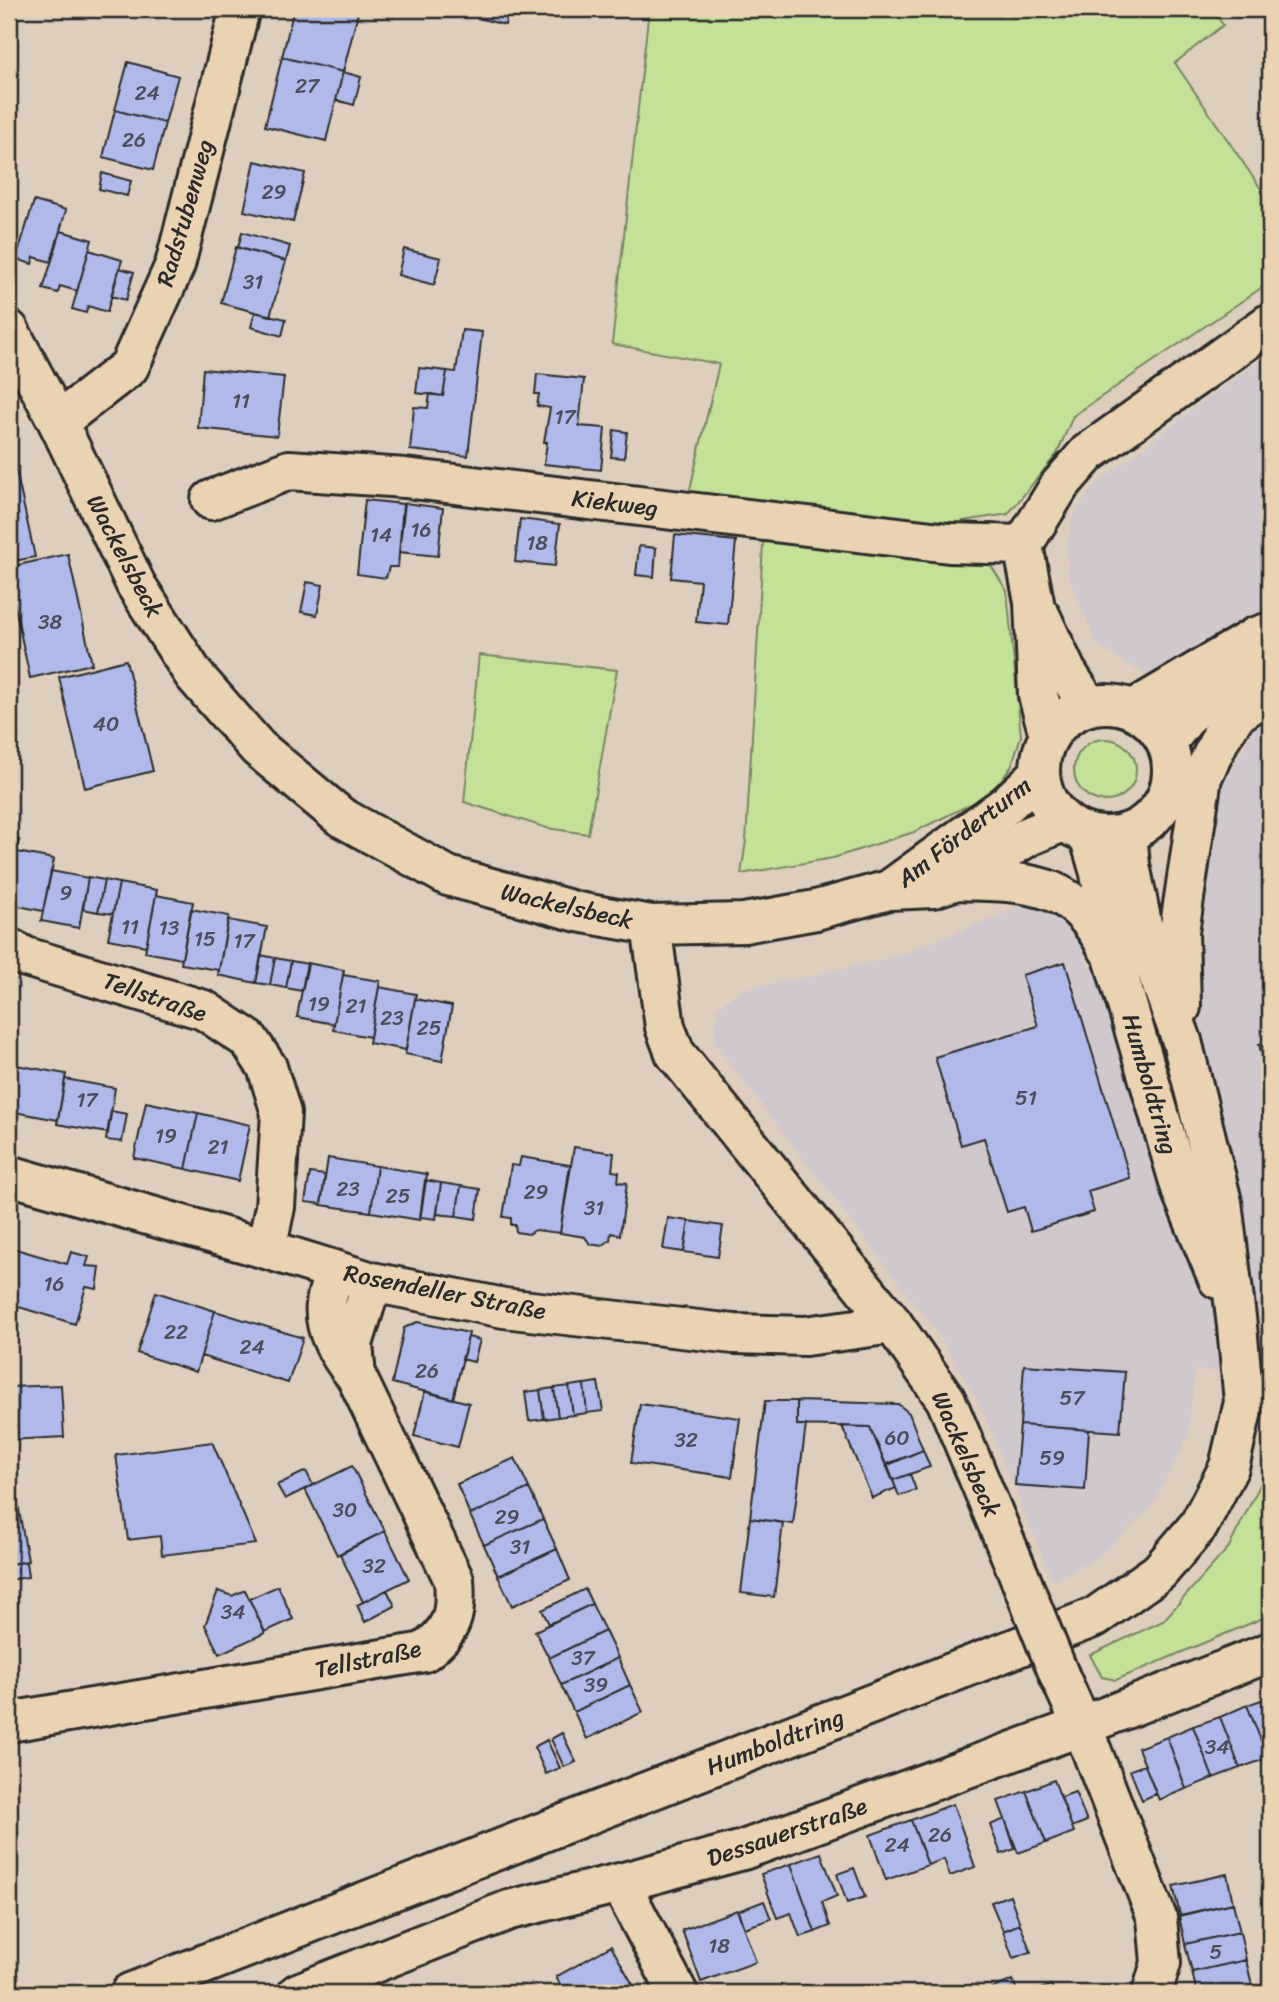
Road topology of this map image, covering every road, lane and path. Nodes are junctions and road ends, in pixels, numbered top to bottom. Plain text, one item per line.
1 (240, 9) edge
2 (1270, 323) edge
3 (9, 330) edge
4 (58, 422) junction
5 (211, 500) dead end
6 (1023, 545) junction
7 (1034, 602) junction
8 (1270, 632) edge
9 (1270, 656) edge
10 (1270, 692) edge
11 (1088, 705) junction
12 (1134, 709) junction
13 (1049, 735) junction
14 (1167, 742) junction
15 (1039, 774) junction
16 (1076, 829) junction
17 (1127, 834) junction
18 (957, 880) junction
19 (889, 890) junction
20 (651, 925) junction
21 (9, 948) edge
22 (1113, 957) junction
23 (1182, 1041) junction
24 (9, 1175) edge
25 (266, 1249) junction
26 (335, 1270) junction
27 (372, 1282) junction
28 (893, 1324) junction
29 (1237, 1326) junction
30 (356, 1376) junction
31 (1270, 1652) edge
32 (9, 1722) edge
33 (1082, 1726) junction
34 (620, 1884) junction
35 (131, 1993) edge
36 (298, 1993) edge
37 (678, 1993) edge
38 (1153, 1993) edge

1 - 4 street, Radstubenweg
2 - 6 street
3 - 4 street, Wackelsbeck
4 - 20 street, Wackelsbeck
5 - 6 street, Kiekweg
6 - 7 street
7 - 11 street
7 - 13 street
8 - 12 street
9 - 14 street
10 - 23 street
11 - 12 street
11 - 13 street
12 - 14 street
13 - 15 street, Am Förderturm
14 - 17 street
15 - 16 street, Am Förderturm
15 - 19 street, Am Förderturm
16 - 17 street, Am Förderturm
16 - 18 street, Am Förderturm
16 - 22 street, Humboldtring
17 - 23 street, Humboldtring
18 - 19 street, Am Förderturm
18 - 22 street
19 - 20 street, Am Förderturm
20 - 28 street, Wackelsbeck
21 - 25 street, Tellstraße
22 - 29 street, Humboldtring
23 - 29 street, Humboldtring
24 - 25 street, Rosendeller Straße
25 - 26 street, Rosendeller Straße
26 - 27 street, Rosendeller Straße
26 - 30 street, Tellstraße
27 - 28 street, Rosendeller Straße
27 - 30 street, Tellstraße
28 - 33 street, Wackelsbeck, bridge
29 - 35 street, Humboldtring
30 - 32 street, Tellstraße
31 - 33 street, Dessauerstraße
33 - 34 street, Dessauerstraße
33 - 38 street, Wackelsbeck
34 - 36 street, Dessauerstraße
34 - 37 street

